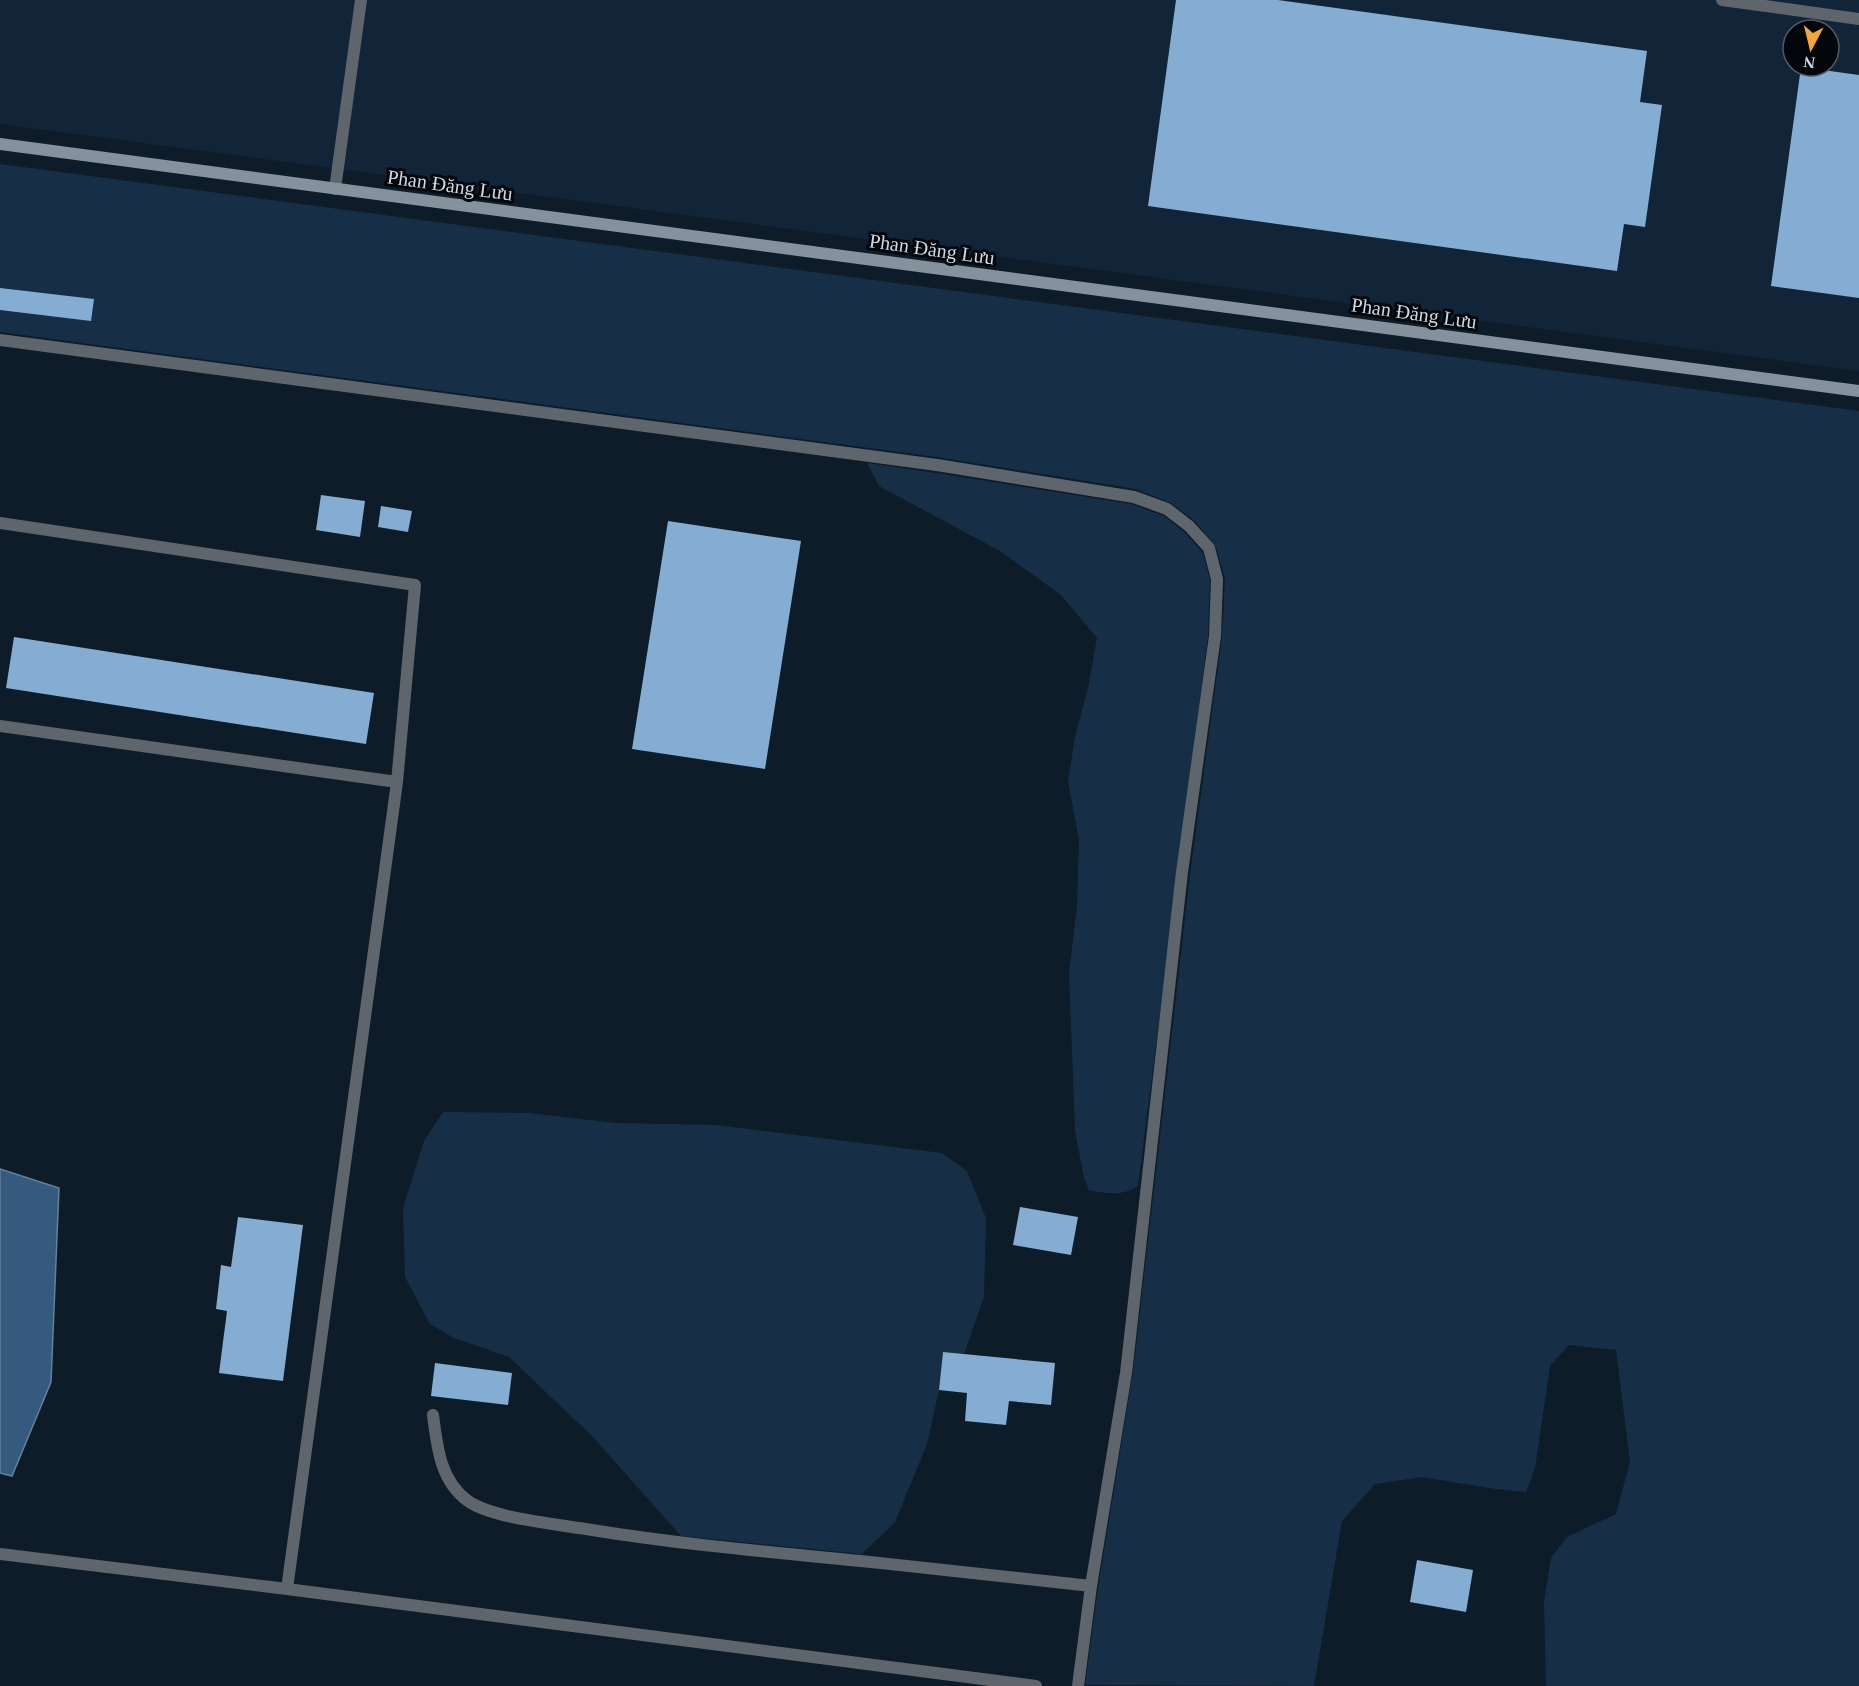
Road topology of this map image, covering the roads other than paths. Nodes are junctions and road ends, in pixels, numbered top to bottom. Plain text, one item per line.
1 (361, 0) edge
2 (1722, 0) edge
3 (1753, 2) edge
4 (1859, 19) edge
5 (0, 144) edge
6 (335, 189) junction
7 (0, 340) edge
8 (1859, 391) edge
9 (0, 523) edge
10 (0, 726) edge
11 (397, 782) junction
12 (433, 1415) dead end
13 (0, 1554) edge
14 (1091, 1586) junction
15 (287, 1589) junction
16 (1036, 1686) edge
17 (1078, 1686) edge

1 - 6 lane
2 - 3 lane
3 - 4 lane
5 - 6 street, Phan Đăng Lưu
6 - 8 street, Phan Đăng Lưu
7 - 14 lane
9 - 11 lane
10 - 11 lane
11 - 15 lane
12 - 14 lane
13 - 15 lane
14 - 17 lane
15 - 16 lane

